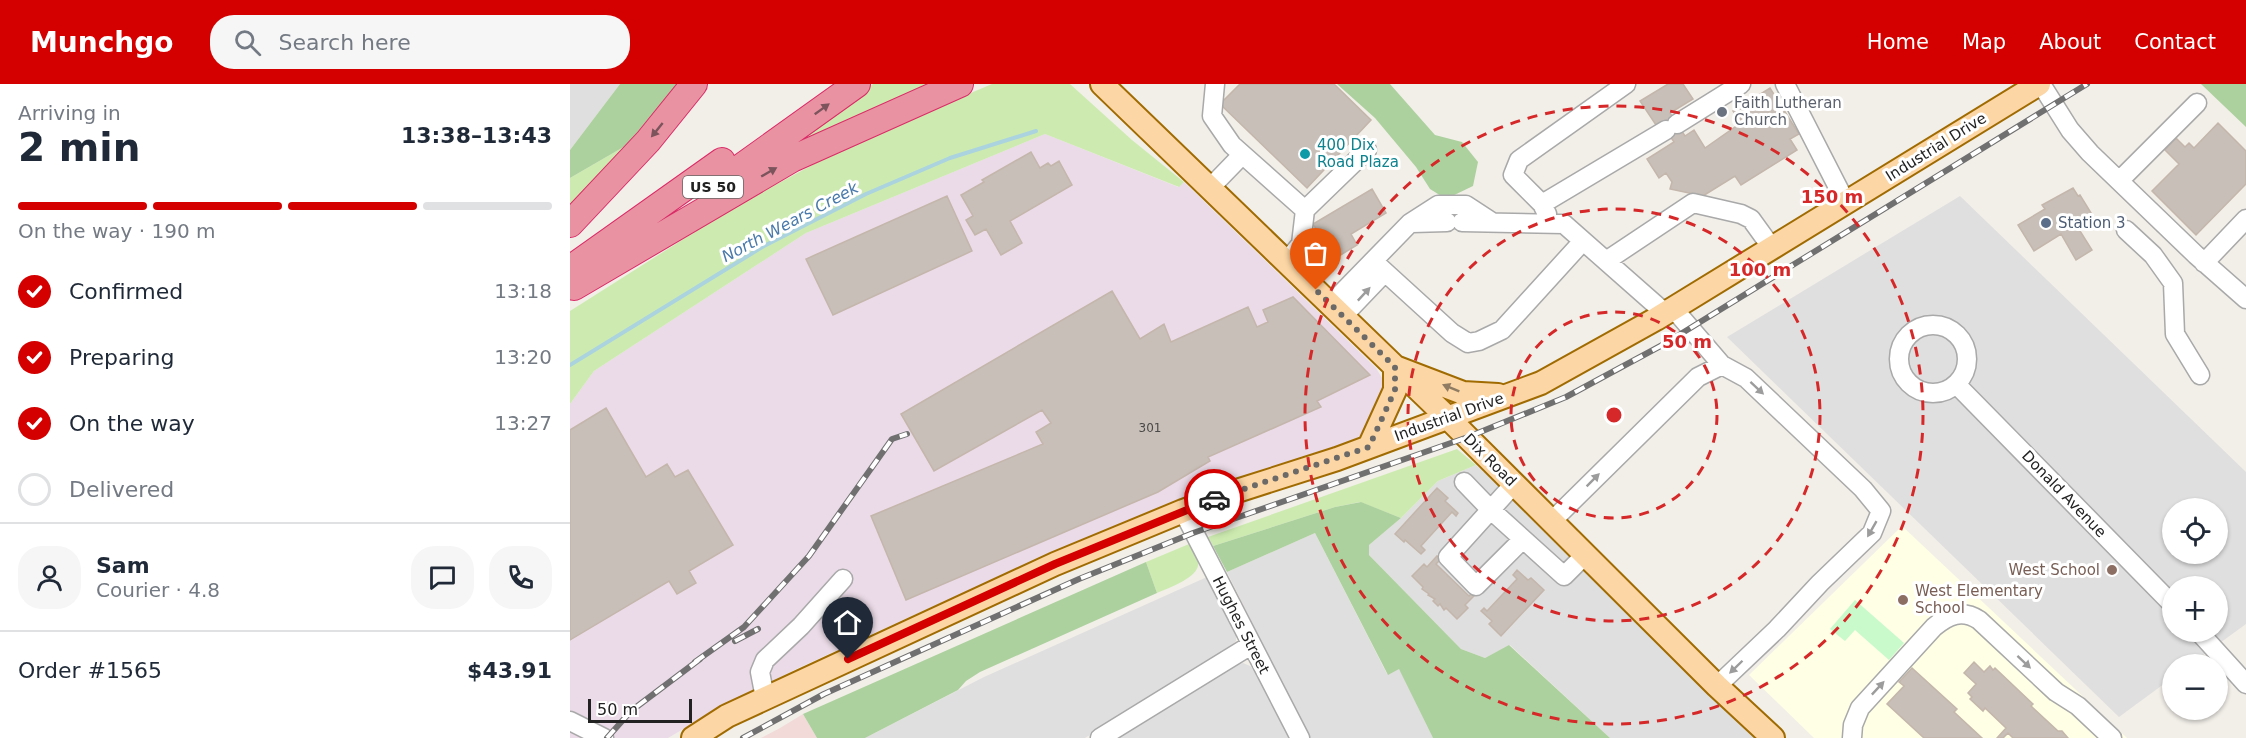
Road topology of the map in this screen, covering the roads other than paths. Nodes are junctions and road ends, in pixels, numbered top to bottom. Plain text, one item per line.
1 (694, 84) edge
2 (826, 84) edge
3 (857, 84) edge
4 (960, 84) edge
5 (1102, 84) edge
6 (1215, 84) edge
7 (1626, 84) edge
8 (1741, 84) edge
9 (1785, 84) edge
10 (2040, 84) edge
11 (2197, 103) dead end
12 (1367, 150) dead end
13 (1242, 155) junction
14 (2120, 180) junction
15 (1210, 188) junction
16 (1846, 203) junction
17 (1542, 204) junction
18 (1305, 210) junction
19 (2246, 219) edge
20 (1492, 222) junction
21 (1410, 223) junction
22 (570, 224) edge
23 (1551, 224) junction
24 (2126, 230) dead end
25 (1583, 241) junction
26 (1772, 248) junction
27 (1287, 261) junction
28 (1606, 261) junction
29 (2204, 263) junction
30 (1379, 266) junction
31 (571, 282) edge
32 (2242, 289) edge
33 (1337, 310) junction
34 (1669, 311) junction
35 (1722, 365) junction
36 (1395, 367) junction
37 (2200, 375) dead end
38 (1956, 384) dead end
39 (1508, 395) junction
40 (1448, 418) junction
41 (1369, 447) junction
42 (1464, 482) dead end
43 (1514, 484) junction
44 (1491, 510) junction
45 (1183, 511) junction
46 (1552, 521) junction
47 (1522, 540) junction
48 (1586, 555) junction
49 (843, 579) dead end
50 (2162, 594) edge
51 (2208, 642) edge
52 (1251, 645) junction
53 (2246, 684) edge
54 (1717, 686) junction
55 (765, 698) junction
56 (570, 721) edge
57 (604, 738) edge
58 (693, 738) edge
59 (1100, 738) edge
60 (1300, 738) edge
61 (1773, 738) edge
62 (1852, 738) edge
63 (2112, 738) edge

1 -> 22 highway
2 - 31 highway, US 50
31 -> 3 highway, US 50
31 -> 4 highway
5 - 15 main road, Dix Road
6 - 13 street
7 - 17 street
8 - 17 street
9 - 16 street
10 - 14 street
10 - 16 main road, Industrial Drive
11 - 14 street
12 - 18 street
13 - 15 street
13 - 18 street
14 - 29 street
15 - 27 main road, Dix Road
16 - 26 main road, Industrial Drive
17 - 23 street
18 - 27 street
19 - 29 street
20 - 21 street
20 - 21 street
20 - 23 street
21 - 30 street
23 - 25 street
24 - 37 street
25 - 28 street
25 - 30 street
26 - 28 street
26 - 34 main road, Industrial Drive
27 - 33 main road, Dix Road
28 - 34 street
29 - 32 street
30 - 33 street
33 - 36 main road, Dix Road
34 - 35 street
34 - 39 main road, Industrial Drive
46 -> 35 street
35 -> 54 street
39 -> 36 main road
36 - 40 main road, Dix Road
36 - 41 main road
38 - 50 street, Donald Avenue
39 - 40 main road, Industrial Drive
40 - 41 main road, Industrial Drive
40 - 43 main road, Dix Road
41 - 45 main road, Industrial Drive
42 - 44 street
43 - 44 street
43 - 46 main road, Dix Road
44 - 47 street
44 - 47 street
45 - 52 street, Hughes Street
45 - 55 main road, Industrial Drive
46 - 48 main road, Dix Road
47 - 48 street
48 - 54 main road, Dix Road
49 - 55 street
51 - 53 street
52 - 59 street
52 - 60 street, Hughes Street
54 - 61 main road, Dix Road
55 - 58 main road, Industrial Drive
56 - 57 street
62 -> 63 street

